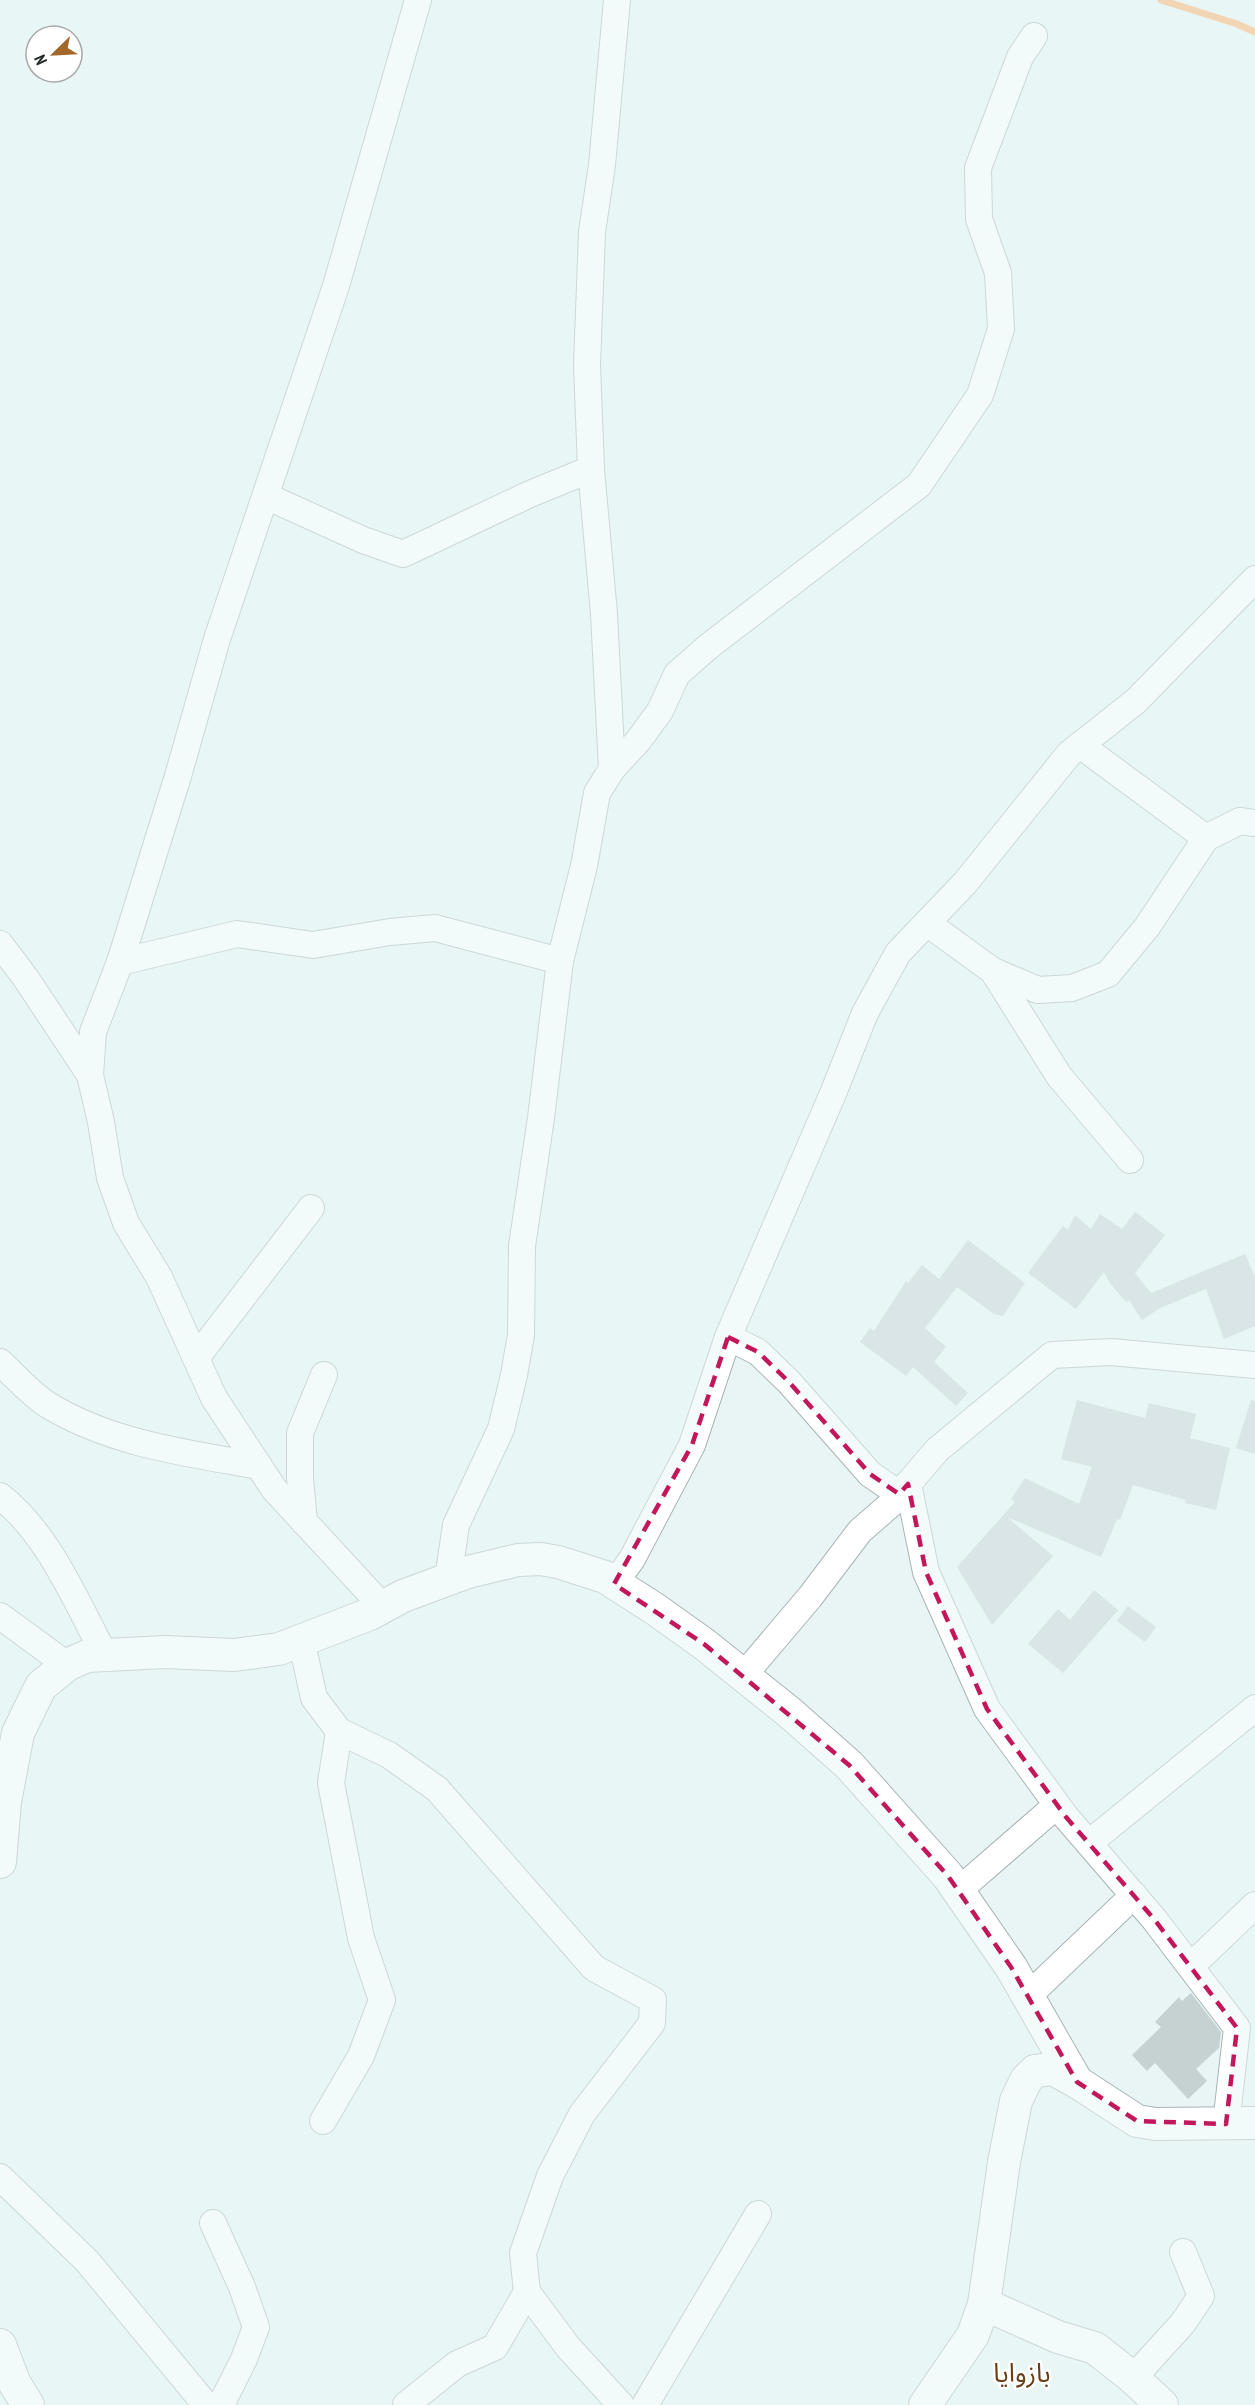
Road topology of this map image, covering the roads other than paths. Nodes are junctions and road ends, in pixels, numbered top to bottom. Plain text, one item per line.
1 (418, 0) edge
2 (616, 0) edge
3 (1034, 36) dead end
4 (591, 469) junction
5 (266, 496) junction
6 (1255, 579) edge
7 (1080, 745) junction
8 (612, 770) junction
9 (1255, 823) edge
10 (1206, 838) junction
11 (927, 923) junction
12 (0, 944) edge
13 (560, 961) junction
14 (120, 962) junction
15 (993, 971) junction
16 (90, 1075) junction
17 (1130, 1160) dead end
18 (312, 1208) dead end
19 (728, 1337) junction
20 (196, 1358) junction
21 (0, 1362) edge
22 (1255, 1365) edge
23 (324, 1375) dead end
24 (259, 1466) junction
25 (904, 1489) junction
26 (0, 1496) edge
27 (304, 1522) junction
28 (448, 1579) junction
29 (615, 1584) junction
30 (383, 1607) junction
31 (0, 1616) edge
32 (301, 1639) junction
33 (105, 1655) junction
34 (67, 1665) junction
35 (743, 1676) junction
36 (1255, 1708) edge
37 (339, 1731) junction
38 (1057, 1804) junction
39 (1089, 1843) junction
40 (0, 1862) edge
41 (958, 1891) junction
42 (1134, 1895) junction
43 (1255, 1905) edge
44 (1191, 1966) junction
45 (1028, 1996) junction
46 (1077, 2082) junction
47 (322, 2121) dead end
48 (1241, 2123) edge
49 (0, 2177) edge
50 (758, 2214) dead end
51 (213, 2223) dead end
52 (1183, 2252) dead end
53 (527, 2292) junction
54 (984, 2304) junction
55 (0, 2345) edge
56 (1133, 2378) junction
57 (28, 2405) edge
58 (206, 2405) edge
59 (221, 2405) edge
60 (406, 2405) edge
61 (621, 2405) edge
62 (645, 2405) edge
63 (925, 2405) edge
64 (1162, 2405) edge

1 - 5 street
2 - 4 street
3 - 8 street
4 - 5 street
4 - 8 street
5 - 14 street
6 - 7 street
7 - 10 street
7 - 11 street
8 - 13 street
9 - 10 street
10 - 15 street
11 - 15 street
11 - 19 street
12 - 16 street
13 - 14 street
13 - 28 street
14 - 16 street
15 - 17 street
16 - 20 street
18 - 20 street
19 - 25 street
19 - 29 street
20 - 24 street
21 - 24 street
22 - 25 street
23 - 27 street
24 - 27 street
25 - 35 street
25 - 38 street
26 - 33 street
27 - 30 street
28 - 29 street
28 - 30 street
29 - 35 street
30 - 32 street
31 - 34 street
32 - 33 street
32 - 37 street
33 - 34 street
34 - 40 street
35 - 41 street
36 - 39 street
37 - 47 street
37 - 53 street
38 - 39 street
38 - 41 street
39 - 42 street
41 - 45 street
42 - 44 street
42 - 45 street
43 - 44 street
44 - 48 street
45 - 46 street
46 - 48 street
46 - 54 street
49 - 58 street
50 - 62 street
51 - 59 street
52 - 56 street
53 - 60 street
53 - 61 street
54 - 56 street
54 - 63 street
55 - 57 street
56 - 64 street

